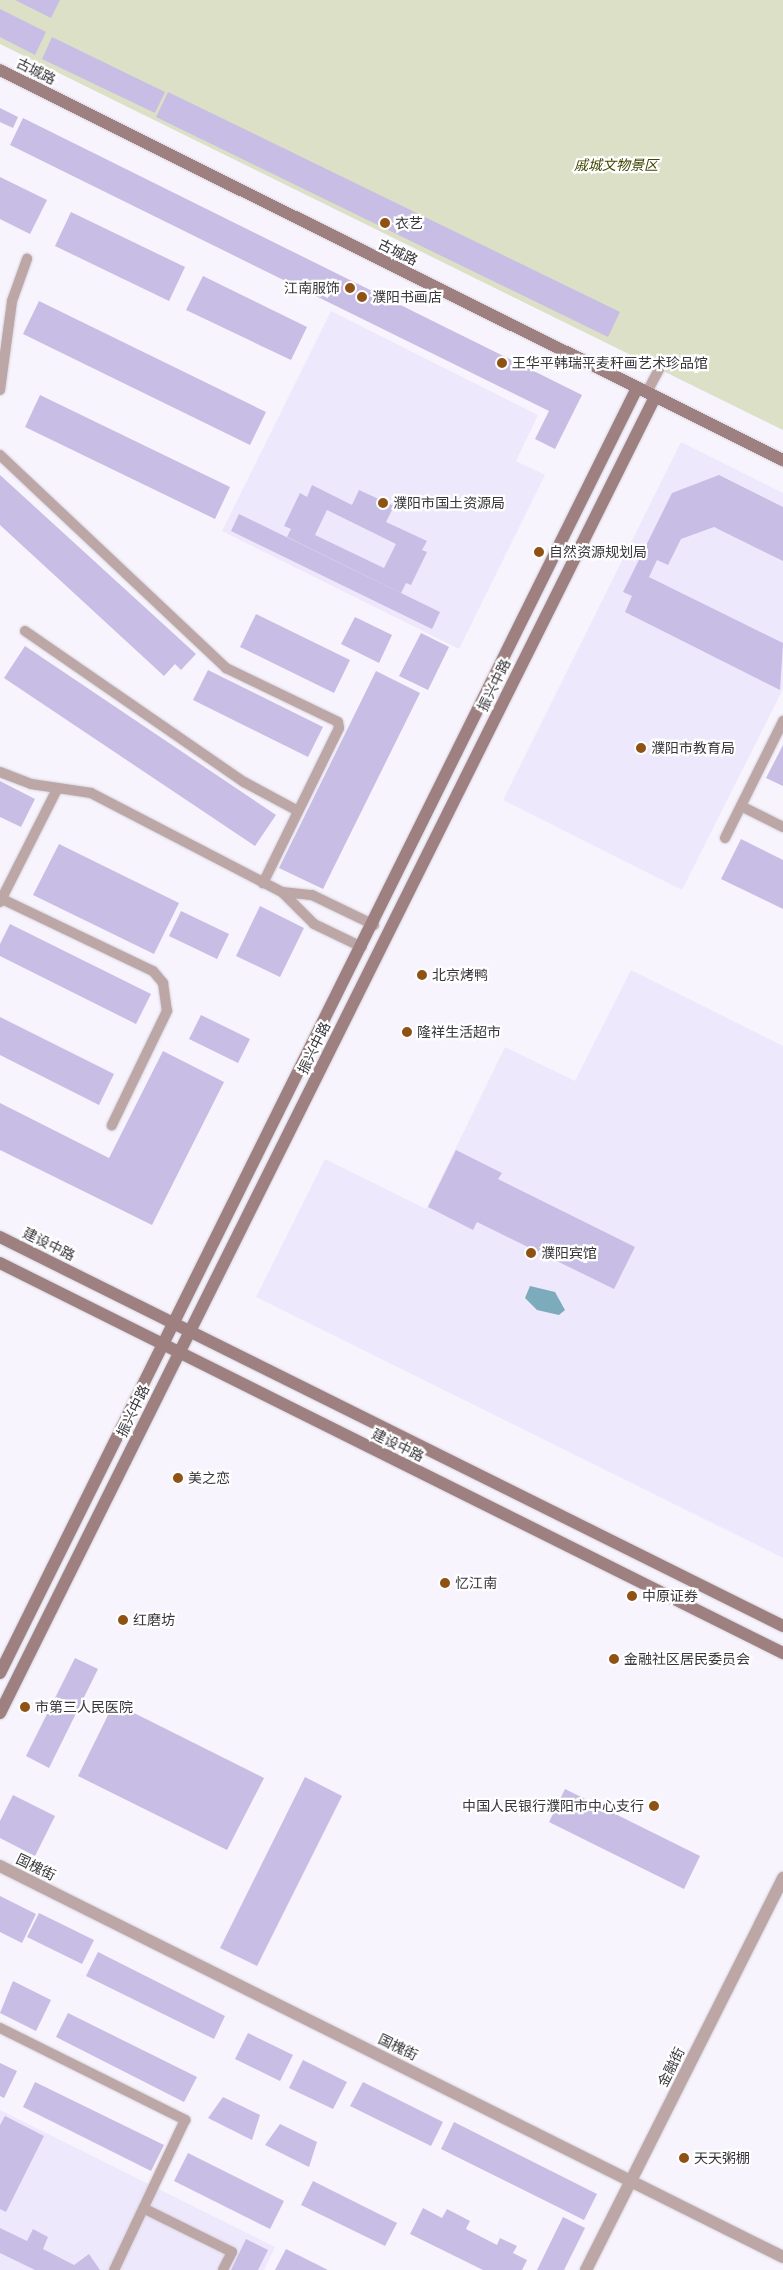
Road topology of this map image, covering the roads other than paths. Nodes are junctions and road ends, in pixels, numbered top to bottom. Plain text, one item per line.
1 (0, 70) edge
2 (27, 259) dead end
3 (659, 369) dead end
4 (0, 390) edge
5 (647, 392) junction
6 (0, 455) edge
7 (783, 460) edge
8 (25, 631) dead end
9 (783, 721) edge
10 (0, 772) edge
11 (57, 789) junction
12 (741, 806) junction
13 (298, 811) junction
14 (783, 827) edge
15 (725, 838) dead end
16 (264, 883) junction
17 (282, 892) junction
18 (1, 901) edge
19 (374, 925) junction
20 (362, 948) junction
21 (112, 1125) dead end
22 (0, 1237) edge
23 (0, 1263) edge
24 (174, 1324) junction
25 (189, 1331) junction
26 (164, 1344) junction
27 (179, 1352) junction
28 (783, 1626) edge
29 (783, 1653) edge
30 (0, 1673) edge
31 (0, 1714) edge
32 (0, 1866) edge
33 (783, 1878) edge
34 (0, 2028) edge
35 (631, 2180) junction
36 (145, 2209) junction
37 (783, 2257) edge
38 (114, 2270) edge
39 (223, 2270) edge
40 (586, 2270) edge

1 - 5 street, 古城路
2 - 4 lane
3 - 5 lane
5 - 7 street, 古城路
5 - 19 street, 振兴中路
5 - 25 street, 振兴中路
6 - 13 lane
8 - 13 lane
9 - 12 lane
10 - 11 lane
11 - 16 lane
11 - 18 lane
12 - 14 lane
12 - 15 lane
13 - 16 lane
16 - 17 lane
17 - 19 lane
17 - 20 lane
18 - 21 lane
19 - 20 street, 振兴中路
20 - 24 street, 振兴中路
22 - 24 street, 建设中路
23 - 26 street, 建设中路
24 - 25 street, 建设中路
24 - 26 street, 振兴中路
25 - 27 street, 振兴中路
25 - 28 street, 建设中路
26 - 27 street, 建设中路
26 - 30 street, 振兴中路
27 - 29 street, 建设中路
27 - 31 street, 振兴中路
32 - 35 street, 国槐街
33 - 35 street, 金融街
34 - 36 lane
35 - 37 street, 国槐街
35 - 40 street, 金融街
36 - 38 lane
36 - 39 lane

